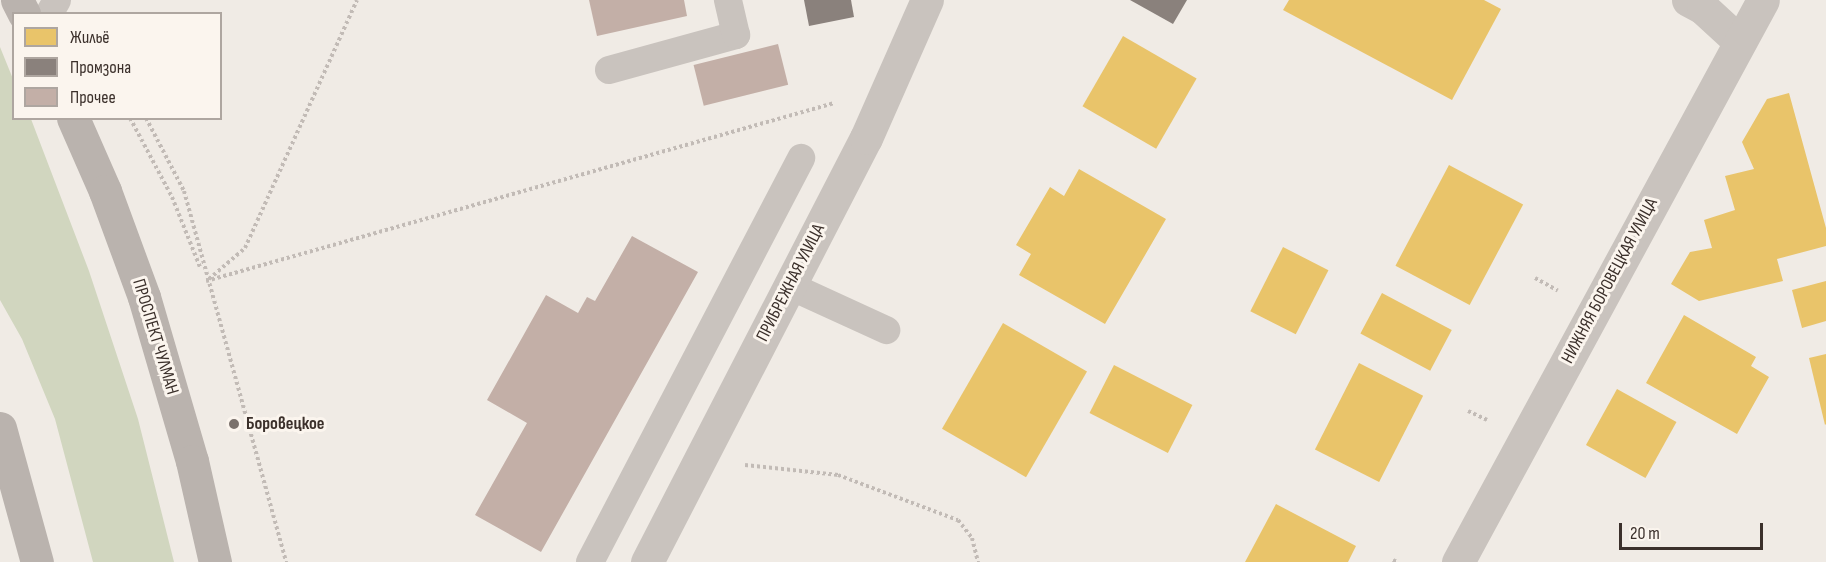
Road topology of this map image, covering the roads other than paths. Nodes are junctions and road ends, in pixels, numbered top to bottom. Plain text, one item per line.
1 (728, 0) edge
2 (927, 0) edge
3 (1688, 0) edge
4 (1763, 0) edge
5 (1740, 42) junction
6 (609, 70) dead end
7 (74, 120) edge
8 (801, 158) dead end
9 (790, 286) junction
10 (886, 330) dead end
11 (0, 428) edge
12 (37, 562) edge
13 (215, 562) edge
14 (590, 562) edge
15 (647, 562) edge
16 (1458, 562) edge

1 - 6 lane
2 - 9 street, ПРИБРЕЖНАЯ УЛИЦА
3 - 5 street
4 - 5 street, НИЖНЯЯ БОРОВЕЦКАЯ УЛИЦА
5 - 16 street, НИЖНЯЯ БОРОВЕЦКАЯ УЛИЦА
7 - 13 main road, ПРОСПЕКТ ЧУЛМАН
8 - 14 lane
9 - 10 lane
9 - 15 street, ПРИБРЕЖНАЯ УЛИЦА
11 - 12 main road

